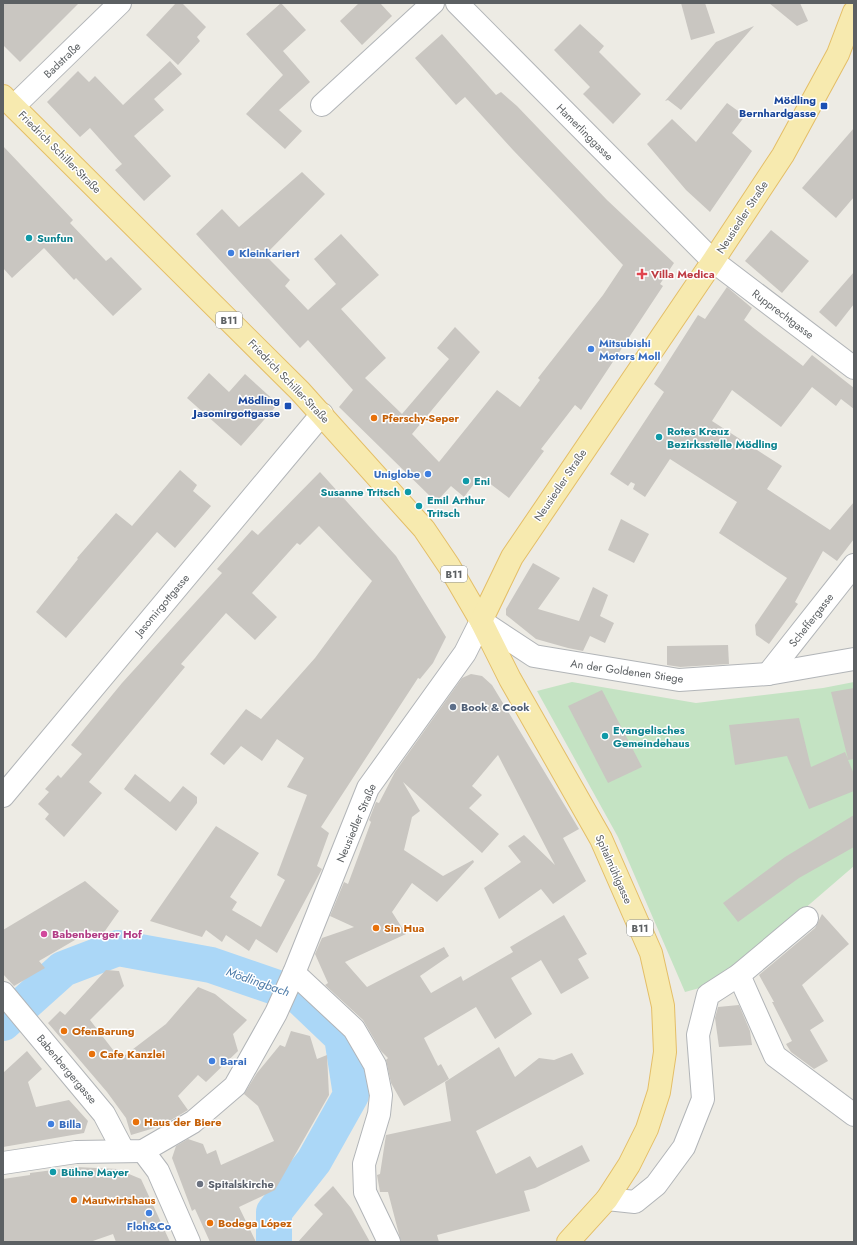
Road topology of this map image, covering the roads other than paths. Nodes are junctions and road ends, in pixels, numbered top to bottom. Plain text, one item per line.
1 (120, 3) edge
2 (433, 3) edge
3 (457, 3) edge
4 (854, 12) edge
5 (7, 106) edge
6 (322, 106) dead end
7 (713, 261) junction
8 (854, 368) edge
9 (322, 414) junction
10 (854, 565) edge
11 (481, 621) junction
12 (854, 659) edge
13 (768, 674) junction
14 (3, 796) edge
15 (807, 918) dead end
16 (739, 974) junction
17 (292, 977) junction
18 (3, 993) edge
19 (854, 1115) edge
20 (133, 1151) junction
21 (3, 1163) edge
22 (607, 1199) junction
23 (189, 1242) edge
24 (389, 1242) edge
25 (568, 1242) edge

1 - 5 street, Badstraße
2 - 6 street
3 - 7 street, Hamerlinggasse
4 - 7 main road, Neusiedler Straße
5 - 9 main road, Friedrich Schiller-Straße / B11
7 - 8 street, Rupprechtgasse
7 - 11 main road, Neusiedler Straße
9 - 11 main road, Friedrich Schiller-Straße / B11
9 - 14 street, Jasomirgottgasse
10 - 13 street, Scheffergasse
11 - 13 street, An der Goldenen Stiege
11 - 17 street, Neusiedler Straße
11 - 22 main road, Spitalmühlgasse / B11
12 - 13 street, An der Goldenen Stiege
15 - 16 street
16 - 19 street
16 - 22 street
17 - 20 street, Neusiedler Straße
17 - 24 street
18 - 20 street, Babenbergergasse
20 - 21 street
20 - 23 street, Babenbergergasse
22 - 25 main road, Spitalmühlgasse / B11

